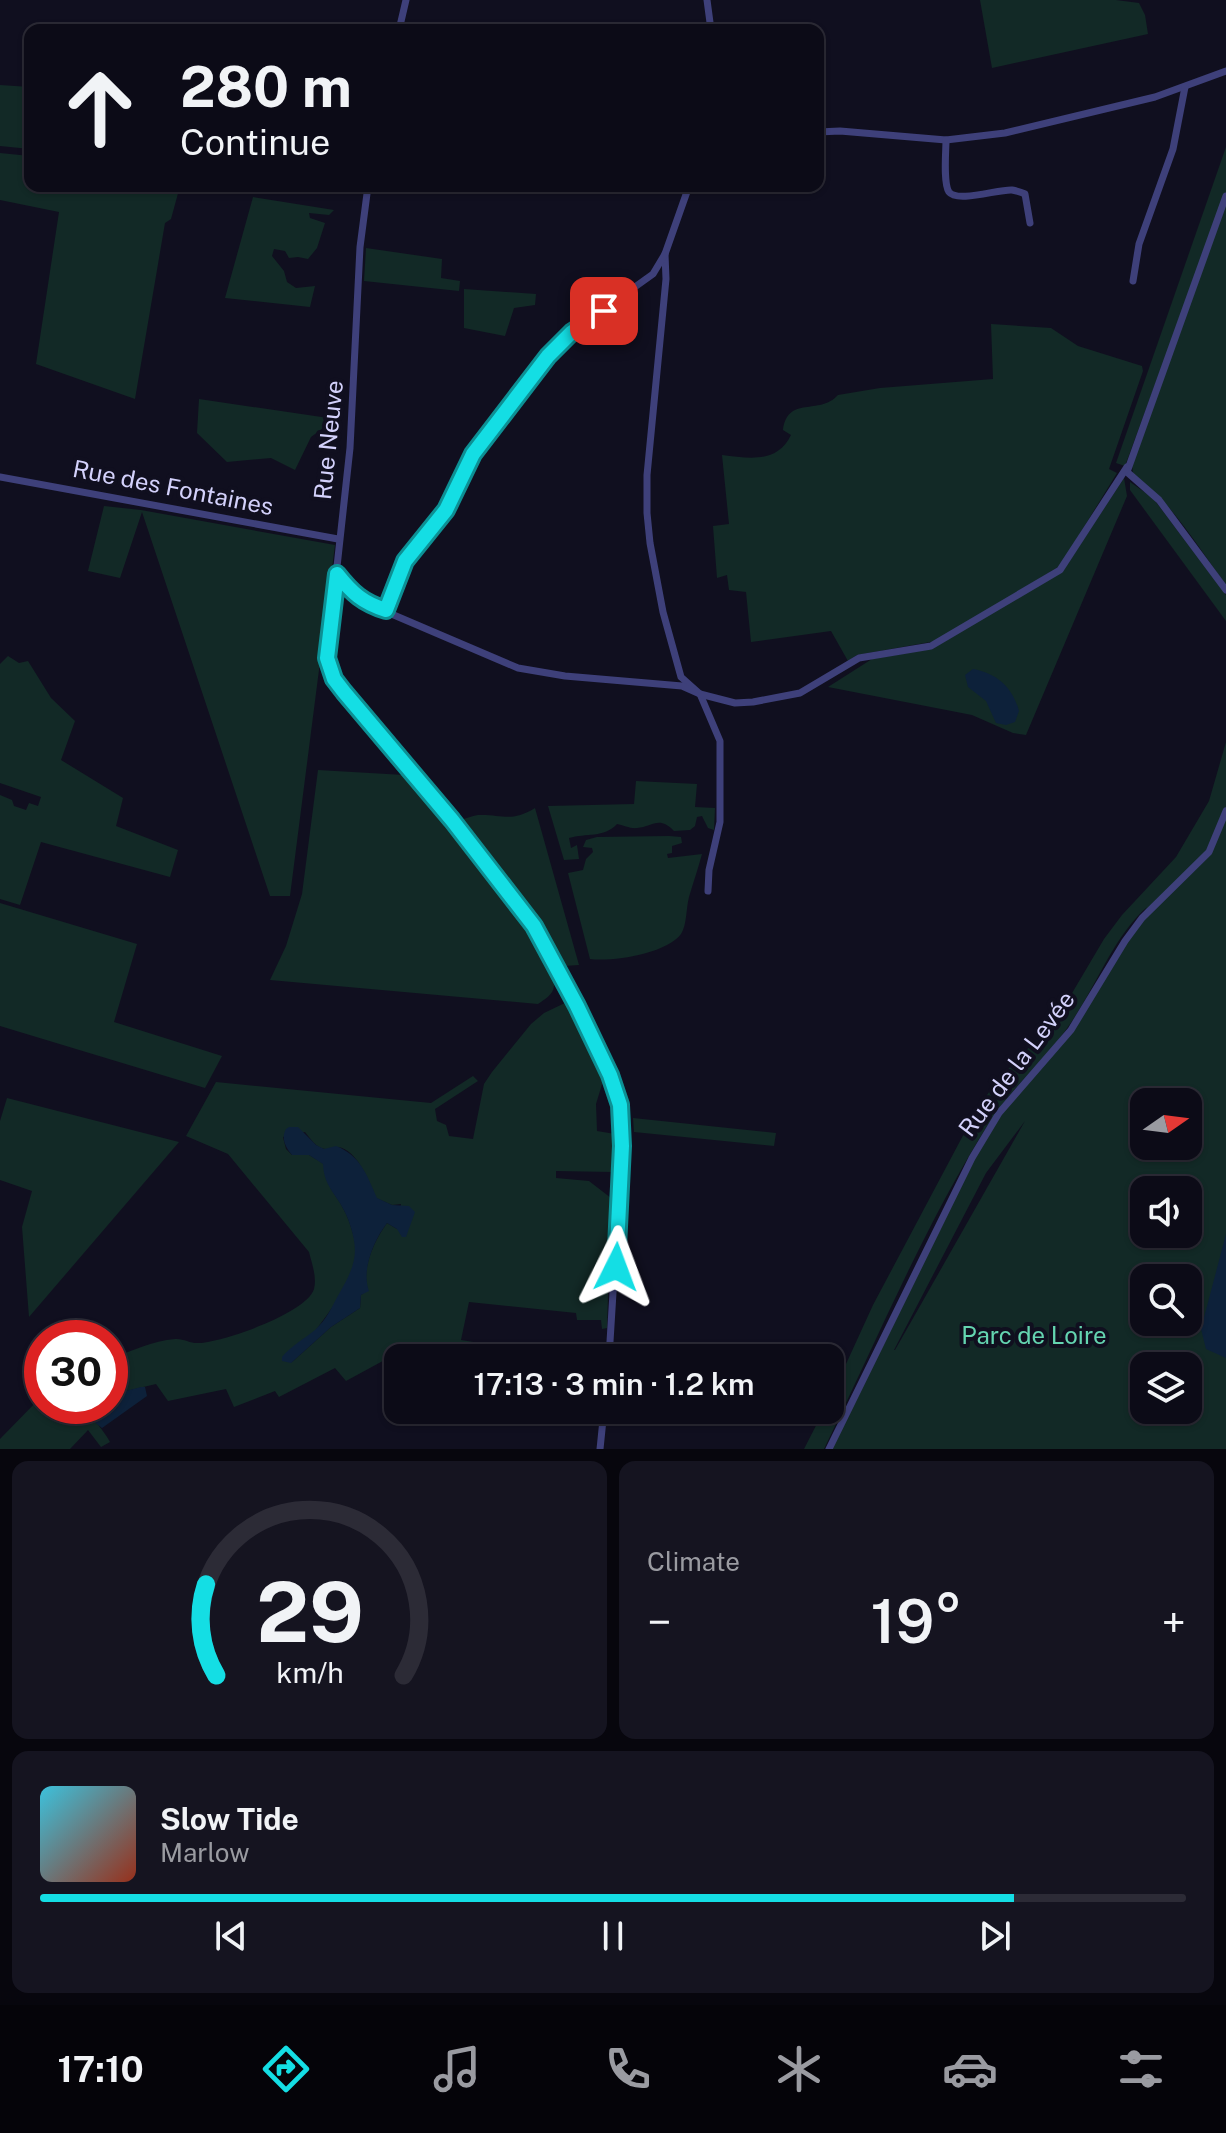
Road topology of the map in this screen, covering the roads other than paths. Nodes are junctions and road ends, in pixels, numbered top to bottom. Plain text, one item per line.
1 (406, 0) edge
2 (707, 0) edge
3 (400, 24) edge
4 (710, 24) edge
5 (1226, 71) edge
6 (1185, 87) junction
7 (824, 132) edge
8 (946, 140) junction
9 (367, 192) edge
10 (687, 192) edge
11 (1226, 196) edge
12 (1030, 223) dead end
13 (665, 254) junction
14 (650, 276) junction
15 (1133, 281) dead end
16 (665, 284) junction
17 (1127, 467) junction
18 (2, 479) edge
19 (338, 539) junction
20 (337, 574) junction
21 (1226, 590) edge
22 (386, 610) junction
23 (700, 694) junction
24 (1226, 811) edge
25 (708, 891) dead end
26 (610, 1344) edge
27 (603, 1424) edge
28 (600, 1449) edge
29 (829, 1449) edge

1 - 3 street
2 - 4 street
5 - 6 street
6 - 8 street
6 - 15 street
7 - 8 street
8 - 12 street
9 - 19 street, Rue Neuve
10 - 13 street
11 - 17 street
13 - 14 street
13 - 16 street
14 - 16 street
14 - 22 street
16 - 23 street
17 - 21 street
17 - 23 street
18 - 19 street, Rue des Fontaines
19 - 20 street, Rue Neuve
20 - 22 street
20 - 26 street, Rue Neuve
22 - 23 street
23 - 25 street
24 - 29 street, Rue de la Levée
27 - 28 street

